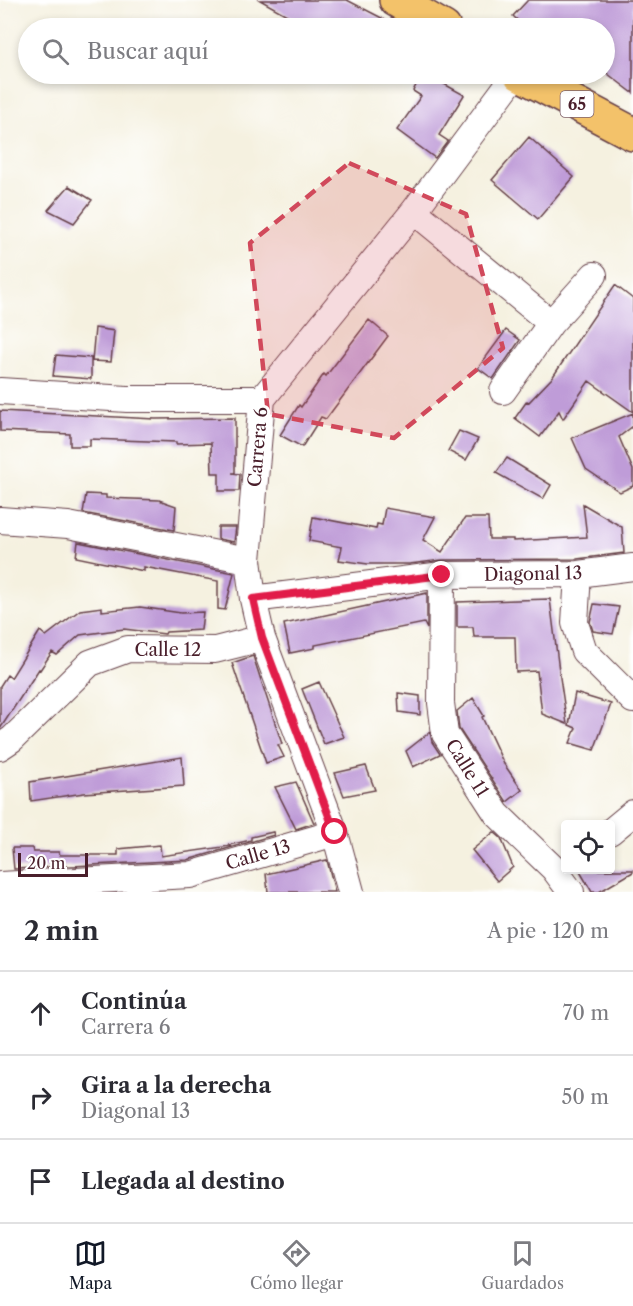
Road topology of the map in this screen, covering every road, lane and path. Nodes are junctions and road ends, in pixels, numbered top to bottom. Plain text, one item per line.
1 (396, 0) edge
2 (427, 18) edge
3 (510, 84) edge
4 (537, 84) edge
5 (633, 134) edge
6 (414, 211) junction
7 (594, 275) dead end
8 (551, 323) junction
9 (0, 391) edge
10 (503, 391) dead end
11 (262, 399) junction
12 (4, 526) edge
13 (248, 560) junction
14 (632, 566) edge
15 (578, 574) junction
16 (442, 575) junction
17 (253, 599) junction
18 (262, 638) junction
19 (633, 700) edge
20 (0, 747) edge
21 (633, 813) edge
22 (615, 828) edge
23 (335, 832) junction
24 (560, 866) edge
25 (0, 885) edge
26 (351, 892) edge
27 (572, 892) edge

1 - 2 main road
3 - 6 street, Carrera 6
4 - 5 main road, 65
6 - 8 street
6 - 11 street, Carrera 6
7 - 8 street
8 - 10 street
9 - 11 street
11 - 13 street, Carrera 6
12 - 13 street
13 - 17 street, Carrera 6
14 - 15 street, Diagonal 13
15 - 16 street, Diagonal 13
15 - 19 street
16 - 17 street, Diagonal 13
16 - 24 street, Calle 11
17 - 18 street, Carrera 6
18 - 20 street, Calle 12
18 - 23 street, Carrera 6
21 - 22 street
23 - 25 street, Calle 13
23 - 26 street, Carrera 6
24 - 27 street, Calle 11

